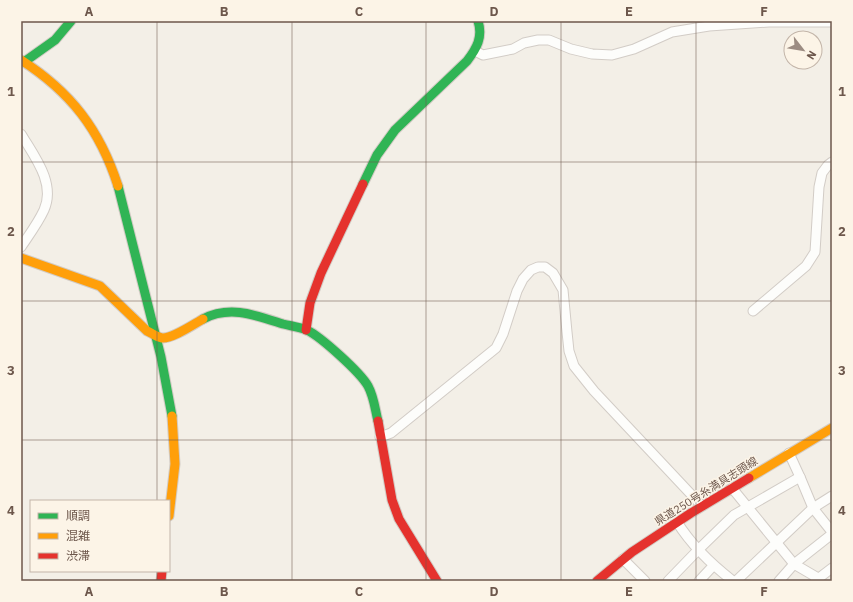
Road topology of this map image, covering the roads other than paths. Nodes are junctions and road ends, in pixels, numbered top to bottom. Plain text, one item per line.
1 (71, 21) edge
2 (478, 21) edge
3 (832, 22) edge
4 (475, 51) junction
5 (22, 61) edge
6 (21, 134) edge
7 (832, 162) edge
8 (21, 247) edge
9 (21, 258) edge
10 (753, 311) dead end
11 (306, 330) junction
12 (156, 335) junction
13 (832, 428) edge
14 (380, 437) junction
15 (789, 453) junction
16 (800, 476) junction
17 (732, 488) junction
18 (832, 496) edge
19 (170, 506) edge
20 (702, 506) junction
21 (747, 507) junction
22 (813, 508) junction
23 (677, 522) junction
24 (832, 533) edge
25 (777, 543) junction
26 (698, 550) junction
27 (623, 559) junction
28 (794, 564) junction
29 (713, 566) junction
30 (832, 568) edge
31 (816, 580) edge
32 (437, 581) edge
33 (597, 581) edge
34 (645, 581) edge
35 (668, 581) edge
36 (698, 581) edge
37 (733, 581) edge
38 (736, 581) edge
39 (779, 581) edge

1 - 5 street
2 - 4 street
3 - 4 street
4 - 11 street
5 - 12 street
6 - 8 street
7 - 10 street
9 - 12 street
11 - 12 street
11 - 14 street
12 - 19 street
13 - 15 street, 県道250号糸満具志頭線
14 - 20 street
14 - 32 street
15 - 16 street
15 - 17 street, 県道250号糸満具志頭線
16 - 21 street
16 - 22 street
17 - 20 street, 県道250号糸満具志頭線
17 - 21 street
18 - 22 street
20 - 23 street, 県道250号糸満具志頭線
21 - 25 street
21 - 26 street
22 - 24 street
22 - 25 street
23 - 26 street
23 - 27 street, 県道250号糸満具志頭線
24 - 28 street
25 - 28 street
25 - 38 street
26 - 29 street
26 - 35 street
27 - 33 street, 県道250号糸満具志頭線
27 - 34 street
28 - 31 street
28 - 39 street
29 - 36 street
29 - 37 street
30 - 31 street

